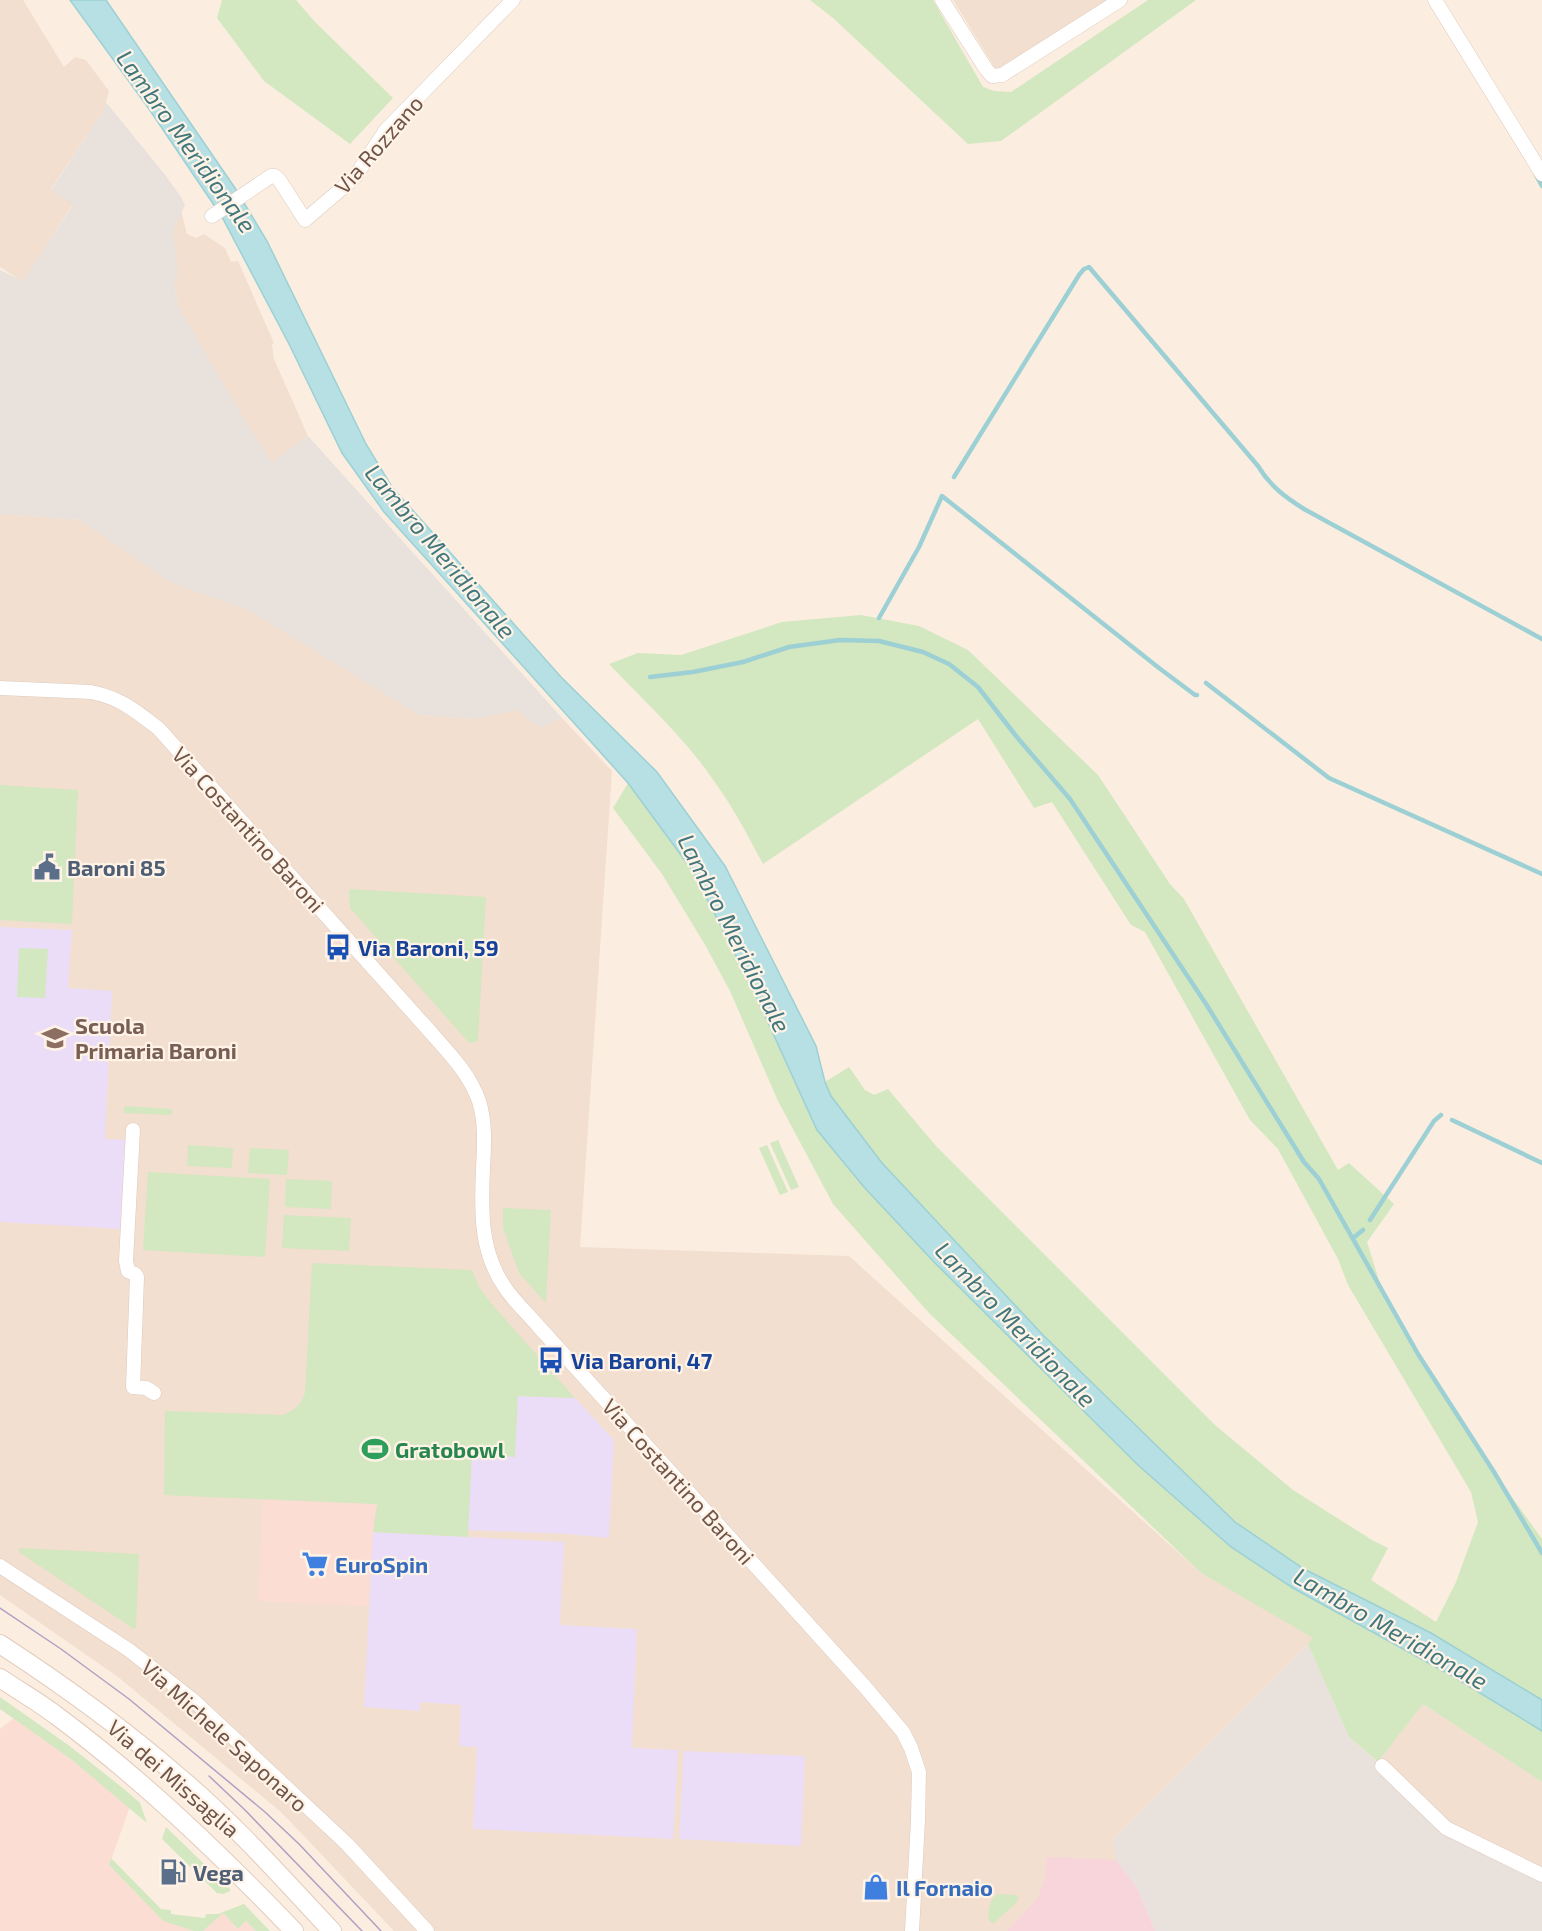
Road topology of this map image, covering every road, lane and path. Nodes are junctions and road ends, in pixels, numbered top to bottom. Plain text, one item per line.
1 (513, 0) edge
2 (942, 0) edge
3 (1120, 0) edge
4 (1435, 0) edge
5 (1542, 174) edge
6 (212, 216) dead end
7 (0, 688) edge
8 (133, 1130) dead end
9 (154, 1393) dead end
10 (0, 1566) edge
11 (0, 1644) edge
12 (0, 1678) edge
13 (1382, 1766) dead end
14 (1542, 1875) edge
15 (294, 1931) edge
16 (332, 1931) edge
17 (427, 1931) edge
18 (912, 1931) edge

1 - 6 street, Via Rozzano
2 - 3 street
4 - 5 street
7 - 18 street, Via Costantino Baroni
8 - 9 street
10 - 17 street, Via Michele Saponaro
11 - 16 main road, Via dei Missaglia
12 - 15 main road, Via dei Missaglia
13 - 14 street

